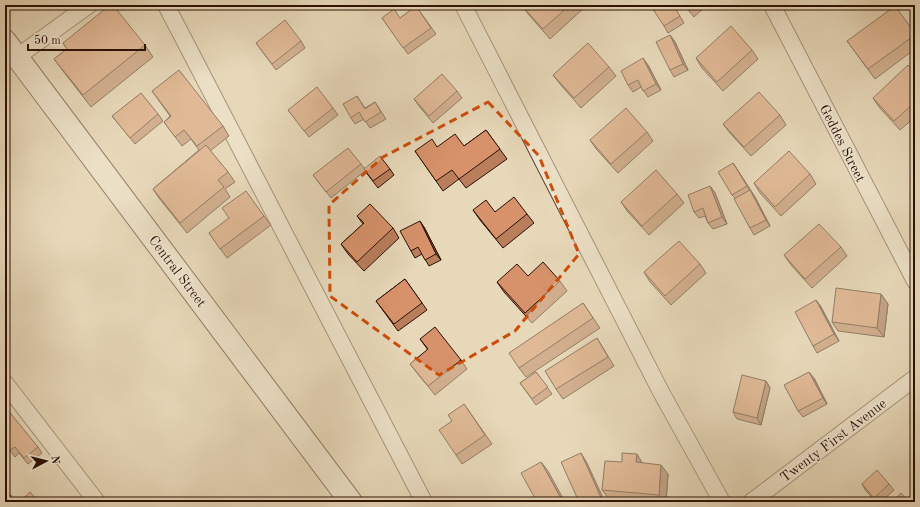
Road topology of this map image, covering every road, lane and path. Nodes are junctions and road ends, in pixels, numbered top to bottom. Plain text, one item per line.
1 (89, 5) edge
2 (166, 5) edge
3 (463, 5) edge
4 (772, 5) edge
5 (11, 49) edge
6 (915, 281) edge
7 (915, 378) edge
8 (5, 383) edge
9 (97, 502) edge
10 (351, 502) edge
11 (424, 502) edge
12 (722, 502) edge
13 (751, 502) edge

1 - 5 street
2 - 11 street
3 - 12 street
4 - 6 street, Geddes Street
5 - 10 main road, Central Street
7 - 13 street, Twenty First Avenue
8 - 9 street

